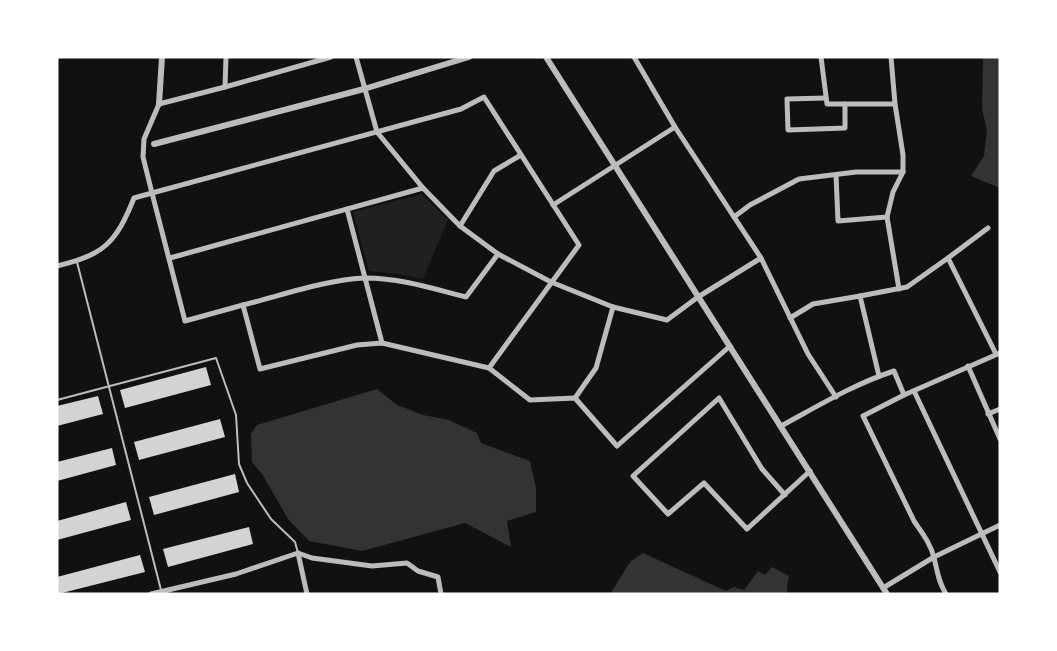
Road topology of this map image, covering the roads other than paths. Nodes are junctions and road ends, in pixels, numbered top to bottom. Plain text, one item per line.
1 (162, 57) edge
2 (226, 57) edge
3 (331, 57) edge
4 (356, 57) edge
5 (470, 57) edge
6 (546, 57) edge
7 (634, 57) edge
8 (821, 57) edge
9 (891, 57) edge
10 (225, 87) junction
11 (364, 89) junction
12 (826, 98) junction
13 (159, 104) junction
14 (845, 104) junction
15 (895, 104) junction
16 (675, 127) junction
17 (377, 132) junction
18 (154, 144) dead end
19 (521, 155) junction
20 (615, 165) junction
21 (903, 172) junction
22 (836, 175) junction
23 (423, 188) junction
24 (152, 193) junction
25 (553, 205) junction
26 (347, 208) junction
27 (735, 217) junction
28 (888, 217) junction
29 (460, 226) junction
30 (988, 228) dead end
31 (498, 254) junction
32 (170, 258) junction
33 (760, 258) junction
34 (948, 258) junction
35 (77, 261) junction
36 (57, 266) edge
37 (366, 278) junction
38 (551, 282) junction
39 (899, 289) junction
40 (860, 296) junction
41 (698, 297) junction
42 (243, 305) junction
43 (612, 307) junction
44 (790, 318) junction
45 (382, 343) junction
46 (730, 346) junction
47 (998, 354) edge
48 (968, 366) junction
49 (489, 368) junction
50 (879, 376) junction
51 (110, 384) junction
52 (914, 391) junction
53 (904, 395) junction
54 (836, 397) junction
55 (575, 398) junction
56 (57, 400) edge
57 (1000, 409) edge
58 (988, 414) junction
59 (781, 426) junction
60 (1000, 439) edge
61 (810, 471) junction
62 (785, 495) junction
63 (1000, 525) edge
64 (982, 533) junction
65 (298, 553) junction
66 (934, 557) junction
67 (1000, 572) edge
68 (162, 591) junction
69 (885, 591) edge
70 (151, 594) edge
71 (307, 594) edge
72 (441, 594) edge
73 (946, 594) edge

1 - 13 street
2 - 10 street
3 - 10 street
4 - 11 street
5 - 11 street
6 - 20 street
7 - 16 street
8 - 12 street
9 - 15 street
10 - 13 street
11 - 17 street
11 - 18 street
12 - 14 street
12 - 14 street
13 - 24 street
14 - 15 street
15 - 21 street
16 - 20 street
16 - 27 street
17 - 19 street
17 - 23 street
17 - 24 street
19 - 25 street
19 - 29 street
20 - 25 street
20 - 41 street
21 - 22 street
21 - 28 street
22 - 27 street
22 - 28 street
23 - 26 street
23 - 29 street
24 - 32 street
24 - 35 street
25 - 38 street
26 - 32 street
26 - 37 street
27 - 33 street
28 - 39 street
29 - 31 street
30 - 34 street
31 - 37 street
31 - 38 street
32 - 42 street
33 - 41 street
33 - 44 street
34 - 39 street
34 - 47 street
35 - 36 street
35 - 51 lane
37 - 42 street
37 - 45 street
38 - 43 street
38 - 49 street
39 - 40 street
40 - 44 street
40 - 50 street
41 - 43 street
41 - 46 street
42 - 45 street
43 - 55 street
44 - 54 street
45 - 49 street
46 - 55 street
46 - 59 street
47 - 48 street
48 - 52 street
48 - 58 street
49 - 55 street
50 - 53 street
50 - 54 street
51 - 56 lane
51 - 65 lane
51 - 68 lane
52 - 53 street
52 - 64 street
53 - 66 street
54 - 59 street
57 - 58 street
58 - 60 street
59 - 61 street
61 - 62 street
61 - 69 street
62 - 62 street
63 - 64 street
64 - 66 street
64 - 67 street
65 - 68 street
65 - 71 street
65 - 72 street
66 - 69 street
66 - 73 street
68 - 70 street

